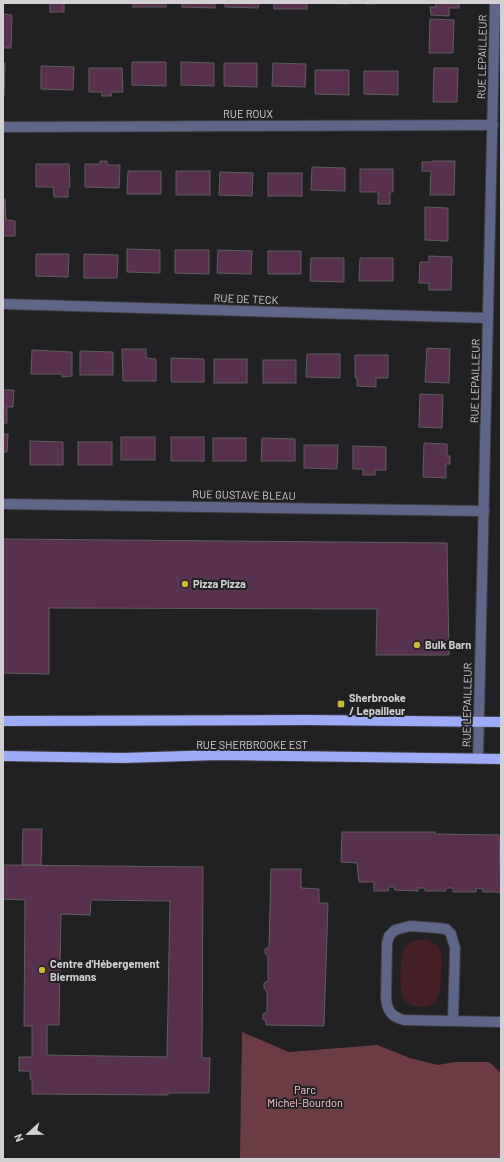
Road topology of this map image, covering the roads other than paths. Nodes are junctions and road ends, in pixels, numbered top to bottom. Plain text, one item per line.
1 (495, 3) edge
2 (493, 124) junction
3 (3, 127) edge
4 (496, 228) edge
5 (3, 304) edge
6 (488, 318) junction
7 (3, 504) edge
8 (484, 511) junction
9 (3, 721) edge
10 (501, 722) edge
11 (478, 723) junction
12 (3, 756) edge
13 (478, 759) junction
14 (501, 759) edge
15 (453, 1021) junction
16 (501, 1022) edge

1 - 2 street, RUE LEPAILLEUR
2 - 3 street, RUE ROUX
2 - 4 street, RUE LEPAILLEUR
4 - 6 street, RUE LEPAILLEUR
5 - 6 street, RUE DE TECK
6 - 8 street, RUE LEPAILLEUR
7 - 8 street, RUE GUSTAVE BLEAU
8 - 11 street, RUE LEPAILLEUR
9 - 11 main road
10 - 11 main road
11 - 13 street, RUE LEPAILLEUR
12 - 13 main road, RUE SHERBROOKE EST
13 - 14 main road, RUE SHERBROOKE EST
15 - 15 street
15 - 16 street

